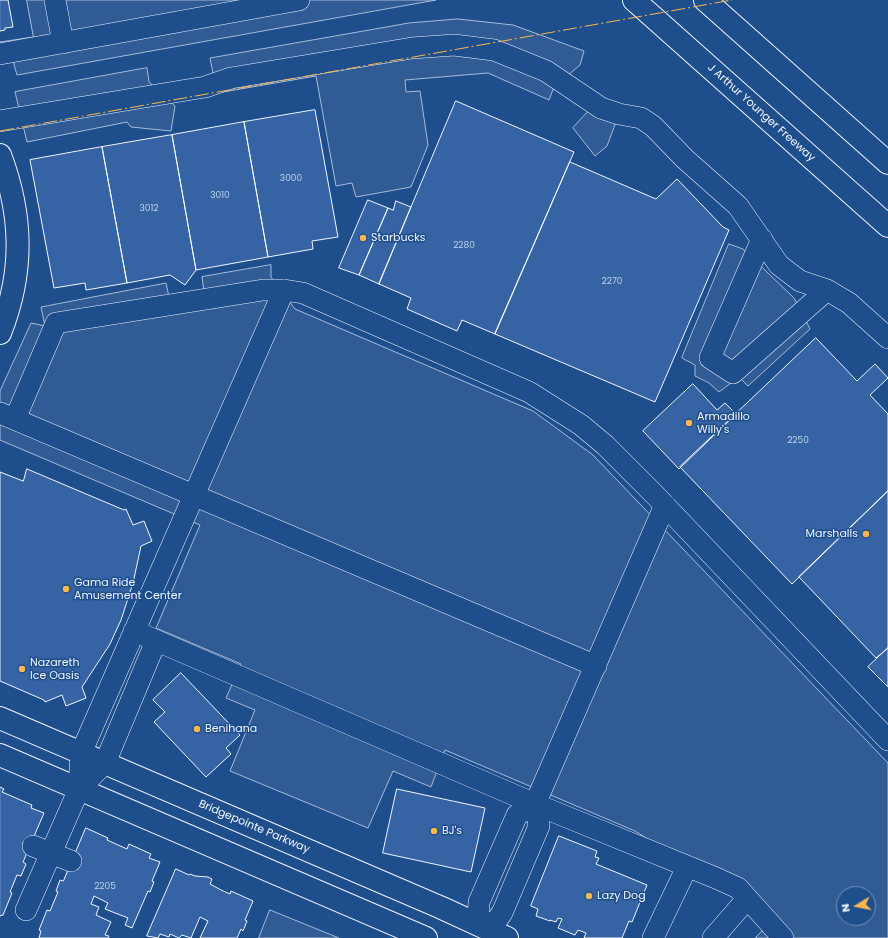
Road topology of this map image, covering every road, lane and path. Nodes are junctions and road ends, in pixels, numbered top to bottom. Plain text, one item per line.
1 (55, 0) edge
2 (299, 0) edge
3 (634, 0) edge
4 (705, 0) edge
5 (63, 43) junction
6 (0, 54) edge
7 (0, 121) edge
8 (0, 155) edge
9 (888, 163) edge
10 (888, 226) edge
11 (762, 239) junction
12 (284, 290) junction
13 (827, 290) junction
14 (0, 333) edge
15 (888, 338) edge
16 (8, 416) edge
17 (194, 495) junction
18 (665, 505) junction
19 (134, 631) junction
20 (156, 641) junction
21 (596, 666) junction
22 (0, 718) edge
23 (888, 740) edge
24 (81, 753) junction
25 (0, 755) edge
26 (105, 763) junction
27 (79, 789) junction
28 (535, 804) junction
29 (42, 850) junction
30 (71, 861) dead end
31 (687, 867) junction
32 (747, 899) junction
33 (26, 910) dead end
34 (480, 932) edge
35 (426, 938) edge
36 (507, 938) edge
37 (653, 938) edge
38 (713, 938) edge
39 (783, 938) edge

1 - 5 lane
2 - 5 lane
3 - 10 main road, J Arthur Younger Freeway
4 - 9 main road
5 - 6 lane
7 - 11 lane
8 - 14 main road
11 - 13 lane
11 - 13 lane
12 - 16 lane
12 - 17 lane
12 - 18 lane
13 - 15 lane
16 - 17 lane
17 - 19 lane
17 - 21 lane
18 - 21 lane
18 - 23 lane
19 - 20 lane
19 - 24 lane
20 - 26 lane
20 - 28 lane
21 - 28 lane
22 - 24 main road, Bridgepointe Parkway
24 - 26 main road, Bridgepointe Parkway
24 - 27 lane
25 - 27 main road
26 - 27 lane
26 - 34 main road, Bridgepointe Parkway
27 - 29 lane
27 - 35 main road
28 - 31 lane
28 - 34 lane
29 - 30 lane
29 - 33 lane
31 - 32 lane
31 - 37 lane
32 - 38 lane
32 - 39 lane
34 - 36 main road, Bridgepointe Parkway

